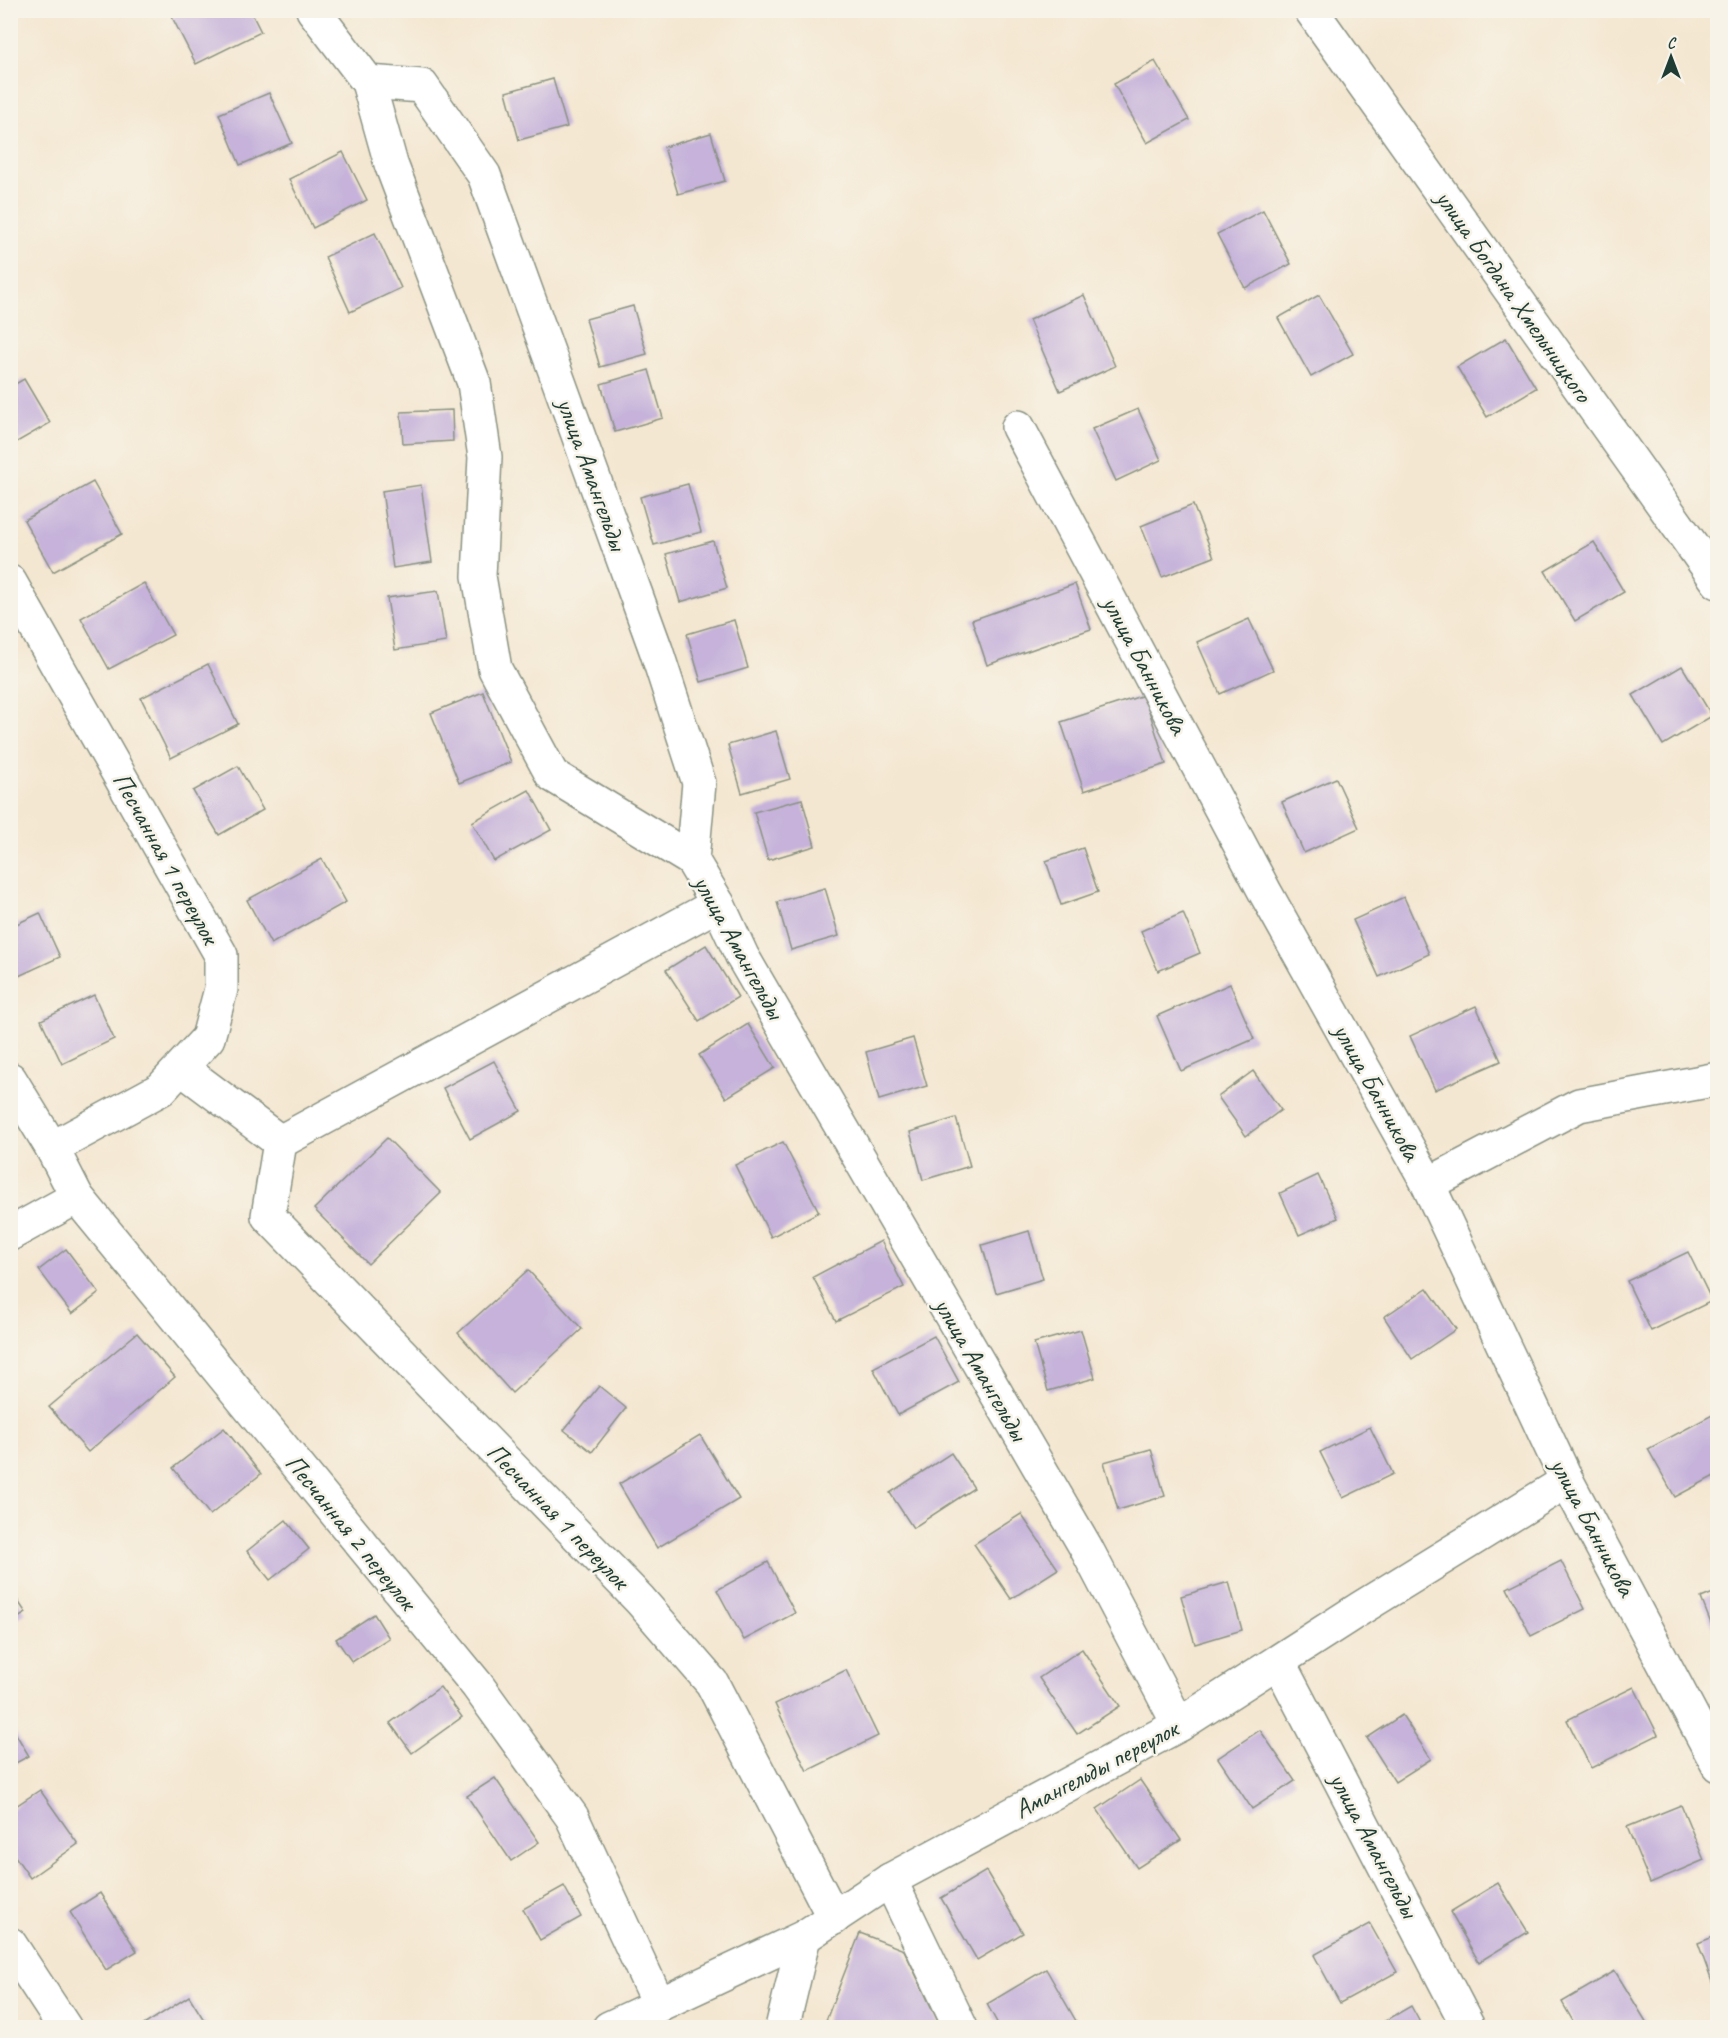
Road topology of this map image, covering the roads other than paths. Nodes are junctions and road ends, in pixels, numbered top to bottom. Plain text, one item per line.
1 (314, 10) edge
2 (1311, 10) edge
3 (368, 82) junction
4 (1018, 427) dead end
5 (10, 582) edge
6 (1718, 582) edge
7 (692, 860) junction
8 (718, 903) junction
9 (181, 1068) junction
10 (10, 1079) edge
11 (1718, 1079) edge
12 (280, 1142) junction
13 (52, 1148) junction
14 (1444, 1176) dead end
15 (77, 1197) junction
16 (10, 1234) edge
17 (1567, 1481) junction
18 (1279, 1663) junction
19 (1179, 1725) junction
20 (1718, 1766) edge
21 (890, 1880) junction
22 (834, 1918) junction
23 (804, 1937) junction
24 (10, 1944) edge
25 (659, 2005) junction
26 (65, 2028) edge
27 (609, 2028) edge
28 (782, 2028) edge
29 (961, 2028) edge
30 (1469, 2028) edge

1 - 3 street
2 - 6 street, улица Богдана Хмельницкого
3 - 7 street, улица Амангельды
3 - 7 street
4 - 17 street, улица Банникова
5 - 9 street, Песчанная 1 переулок
7 - 8 street, улица Амангельды
8 - 12 street
8 - 19 street, улица Амангельды
9 - 12 street
9 - 13 street, Песчанная 1 переулок
10 - 13 street, Песчанная 2 переулок
11 - 14 street
12 - 22 street, Песчанная 1 переулок
13 - 15 street, Песчанная 2 переулок
15 - 16 street
15 - 25 street, Песчанная 2 переулок
17 - 18 street, Амангельды переулок
17 - 20 street, улица Банникова
18 - 19 street, Амангельды переулок
18 - 30 street, улица Амангельды
19 - 21 street, Амангельды переулок
21 - 22 street, Амангельды переулок
21 - 29 street
22 - 23 street, Амангельды переулок
23 - 25 street, Амангельды переулок
23 - 28 street
24 - 26 street
25 - 27 street, Амангельды переулок

